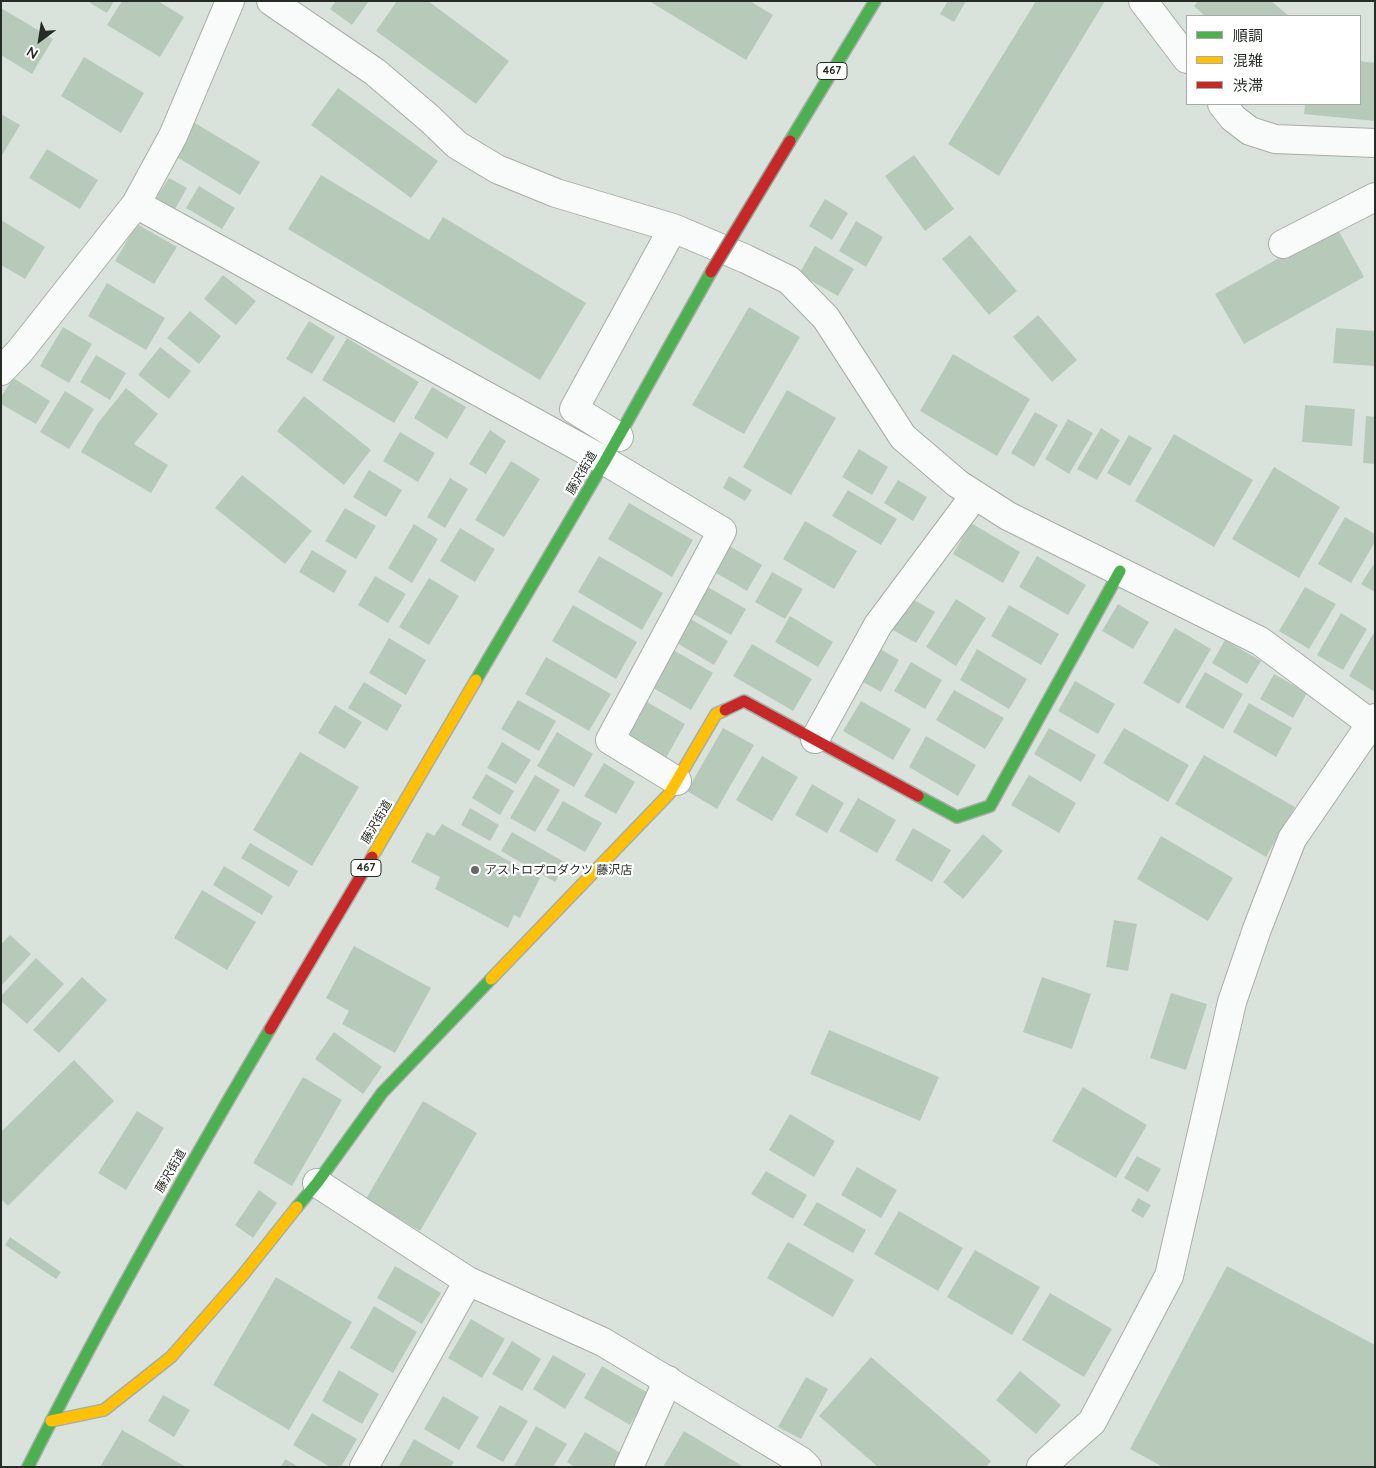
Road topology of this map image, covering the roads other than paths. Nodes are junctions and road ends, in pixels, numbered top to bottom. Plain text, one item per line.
1 (230, 1) edge
2 (271, 1) edge
3 (875, 1) edge
4 (1143, 1) edge
5 (1186, 58) edge
6 (1223, 105) edge
7 (1375, 142) edge
8 (1375, 197) edge
9 (136, 204) junction
10 (673, 228) junction
11 (1283, 244) dead end
12 (1, 371) edge
13 (619, 437) junction
14 (605, 461) junction
15 (975, 495) junction
16 (1120, 571) junction
17 (1372, 721) edge
18 (815, 739) junction
19 (677, 780) junction
20 (316, 1183) junction
21 (468, 1280) junction
22 (668, 1380) junction
23 (51, 1421) junction
24 (28, 1467) edge
25 (364, 1467) edge
26 (629, 1467) edge
27 (807, 1467) edge
28 (1042, 1467) edge

1 - 9 street
2 - 10 street
3 - 13 main road, 藤沢街道 / 467, bridge
4 - 5 street
6 - 7 street
8 - 11 street
9 - 12 street
9 - 14 street
10 - 13 street
10 - 15 street
13 - 14 main road, 藤沢街道 / 467
14 - 19 street
14 - 23 main road, 藤沢街道 / 467
15 - 16 street
15 - 18 street
16 - 17 street
16 - 18 main road
17 - 28 street
18 - 19 main road
19 - 20 main road
20 - 21 street
20 - 23 main road
21 - 22 street
21 - 25 street
22 - 26 street
22 - 27 street
23 - 24 main road, 藤沢街道 / 467

